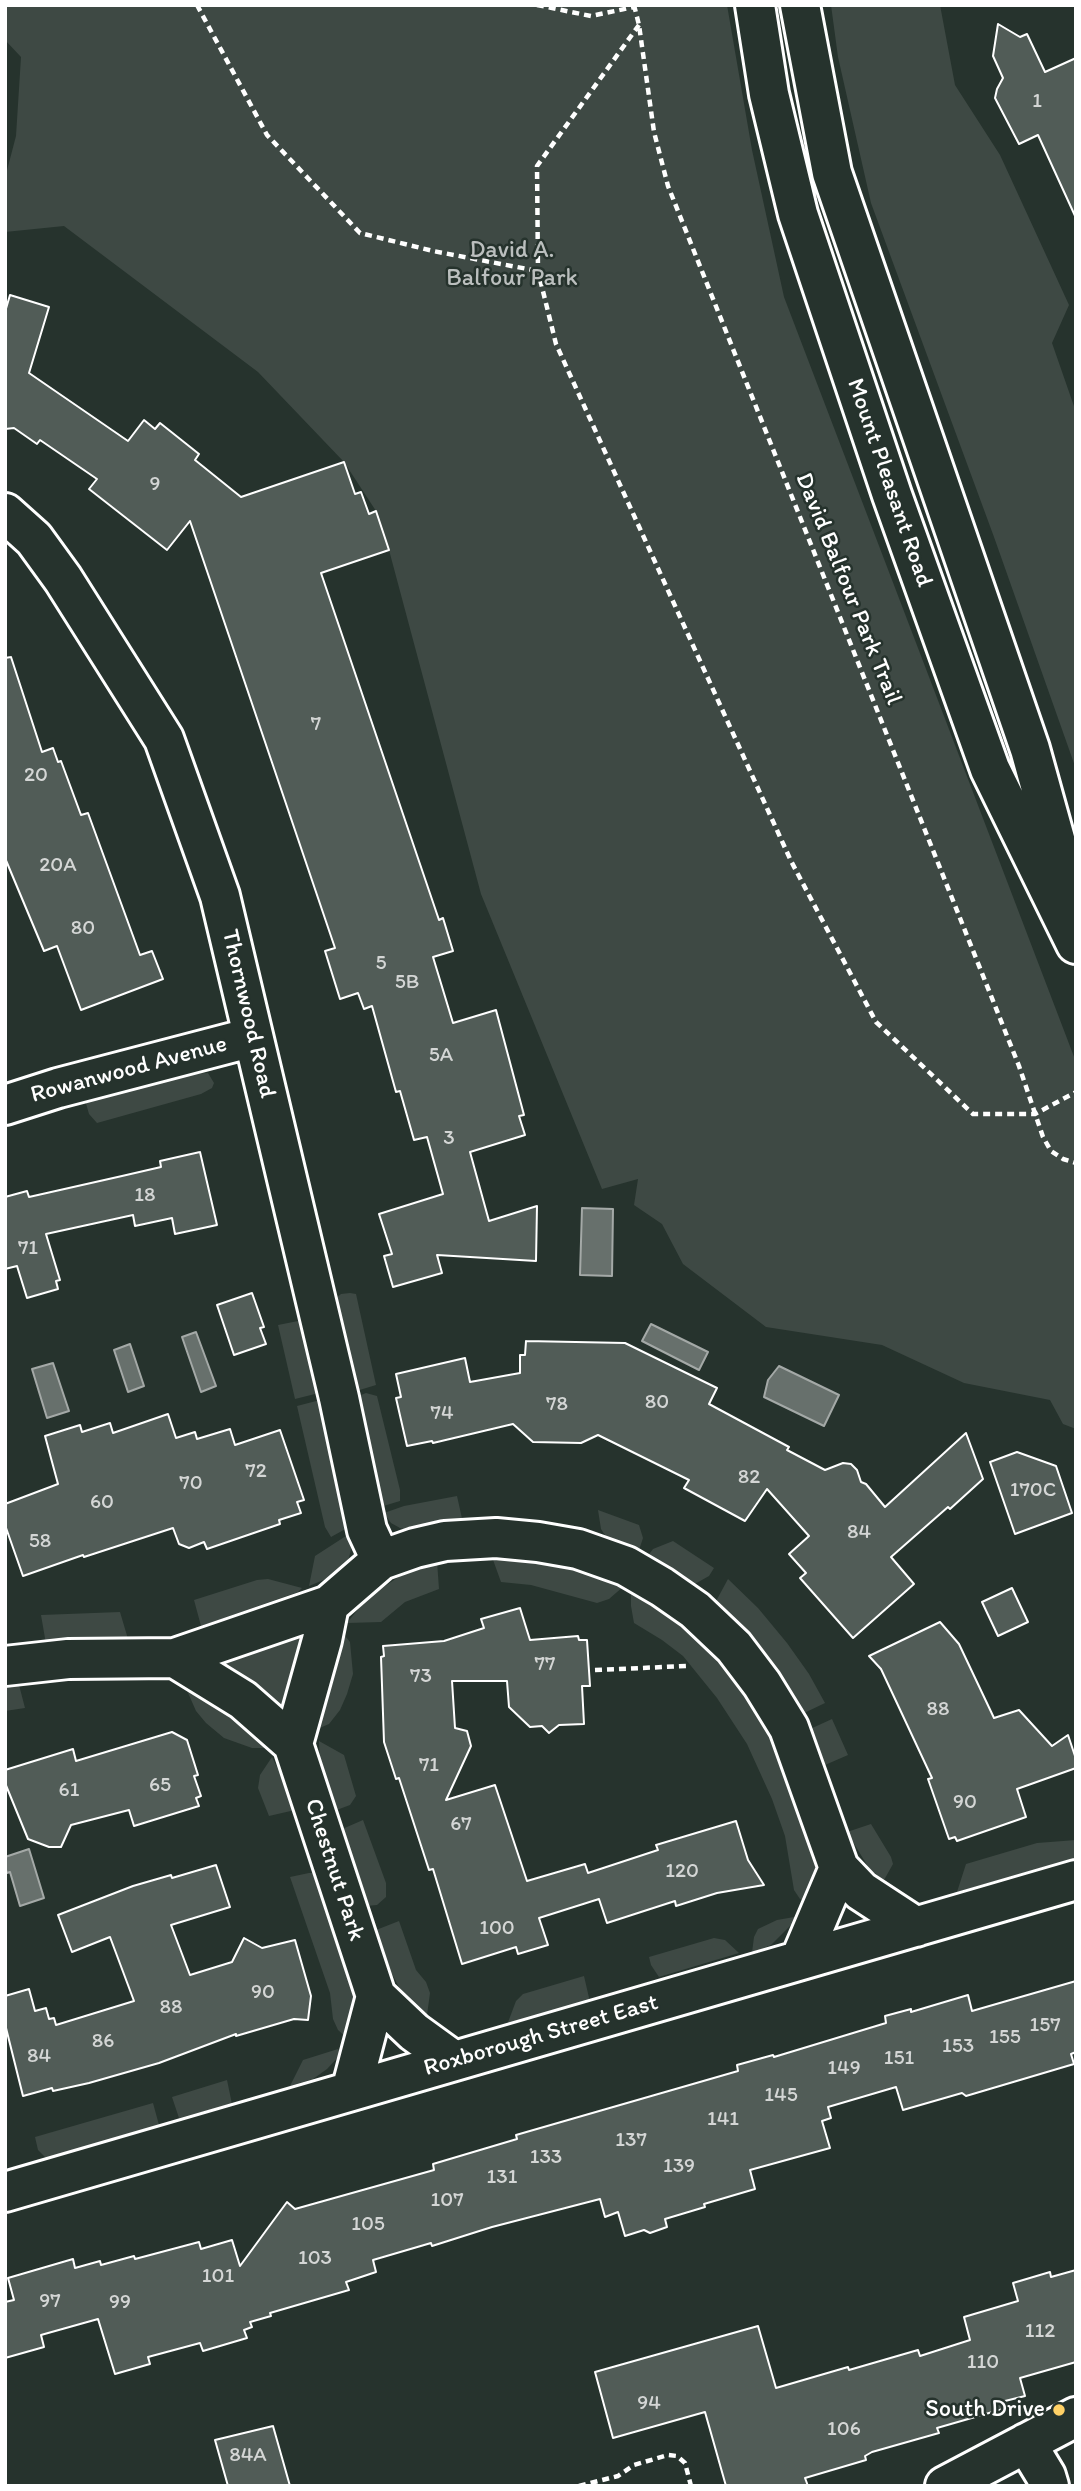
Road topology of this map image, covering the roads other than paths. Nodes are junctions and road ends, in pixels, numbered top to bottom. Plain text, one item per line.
1 (755, 5) edge
2 (800, 5) edge
3 (6, 514) edge
4 (1076, 915) edge
5 (1076, 944) edge
6 (253, 1037) junction
7 (5, 1104) edge
8 (381, 1560) junction
9 (329, 1605) junction
10 (175, 1658) junction
11 (5, 1666) edge
12 (293, 1744) junction
13 (839, 1868) junction
14 (1076, 1880) edge
15 (916, 1927) junction
16 (800, 1960) junction
17 (376, 1996) junction
18 (454, 2061) junction
19 (351, 2091) junction
20 (5, 2192) edge
21 (1076, 2417) edge
22 (1026, 2443) junction
23 (945, 2486) edge
24 (1049, 2486) edge

1 - 5 street, Mount Pleasant Road
2 - 4 street, Mount Pleasant Road
3 - 6 street, Thornwood Road
6 - 7 street, Rowanwood Avenue
6 - 8 street, Thornwood Road
8 - 9 street
8 - 13 street
9 - 10 street
9 - 12 street
10 - 11 street
10 - 12 street
12 - 17 street, Chestnut Park
13 - 15 street
13 - 16 street
14 - 15 street, Roxborough Street East
15 - 16 street, Roxborough Street East
16 - 18 street, Roxborough Street East
17 - 18 street, Chestnut Park
17 - 19 street
18 - 19 street, Roxborough Street East
19 - 20 street, Roxborough Street East
21 - 22 street
22 - 23 street
22 - 24 street

